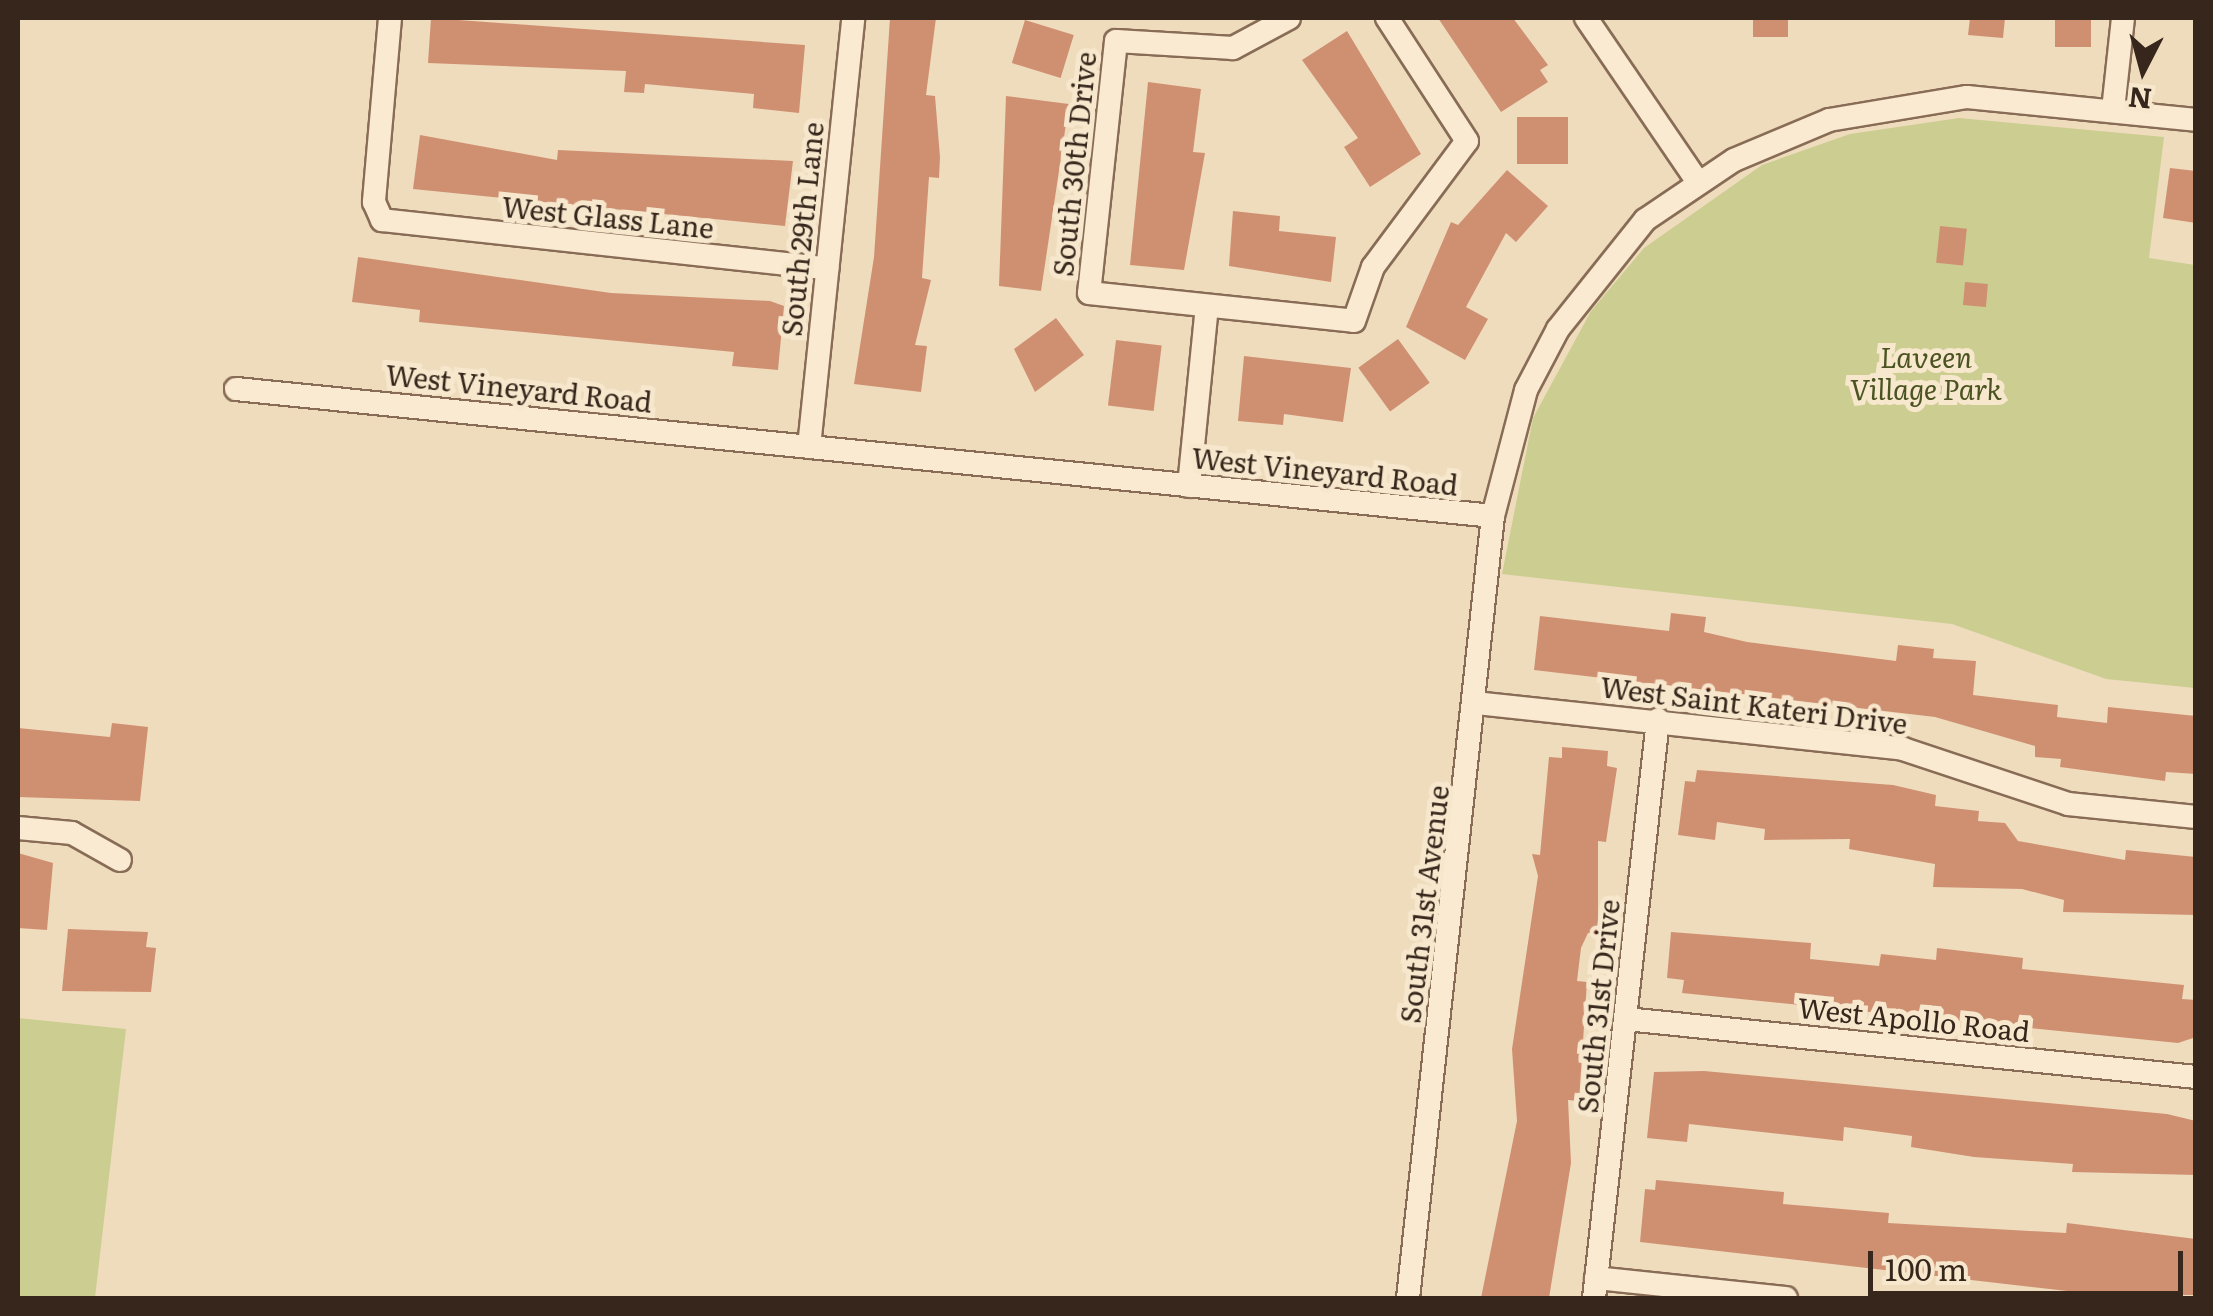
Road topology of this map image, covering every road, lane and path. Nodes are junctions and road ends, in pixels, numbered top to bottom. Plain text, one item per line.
1 (390, 18) edge
2 (853, 18) edge
3 (1289, 18) edge
4 (1387, 18) edge
5 (1586, 18) edge
6 (2124, 18) edge
7 (2113, 110) junction
8 (2196, 120) edge
9 (1697, 181) junction
10 (827, 268) junction
11 (1207, 307) junction
12 (236, 388) dead end
13 (809, 448) junction
14 (1189, 486) junction
15 (1493, 516) junction
16 (1476, 703) junction
17 (1658, 720) junction
18 (2196, 817) edge
19 (18, 828) edge
20 (120, 860) dead end
21 (1626, 1019) junction
22 (2196, 1077) edge
23 (1595, 1288) edge
24 (1408, 1298) edge
25 (1786, 1298) edge

1 - 10 street, West Glass Lane
2 - 10 street, South 29th Lane
3 - 11 street, South 30th Drive
4 - 11 street
5 - 9 street
6 - 7 street
7 - 8 street, West Vineyard Road
7 - 9 street, West Vineyard Road
9 - 15 street, West Vineyard Road
10 - 13 street, South 29th Lane
11 - 14 street
12 - 13 street, West Vineyard Road
13 - 14 street, West Vineyard Road
14 - 15 street, West Vineyard Road
15 - 16 street, South 31st Avenue
16 - 17 street, West Saint Kateri Drive
16 - 24 street, South 31st Avenue
17 - 18 street, West Saint Kateri Drive
17 - 21 street, South 31st Drive
19 - 20 street
21 - 22 street, West Apollo Road
21 - 23 street, South 31st Drive
23 - 25 street

